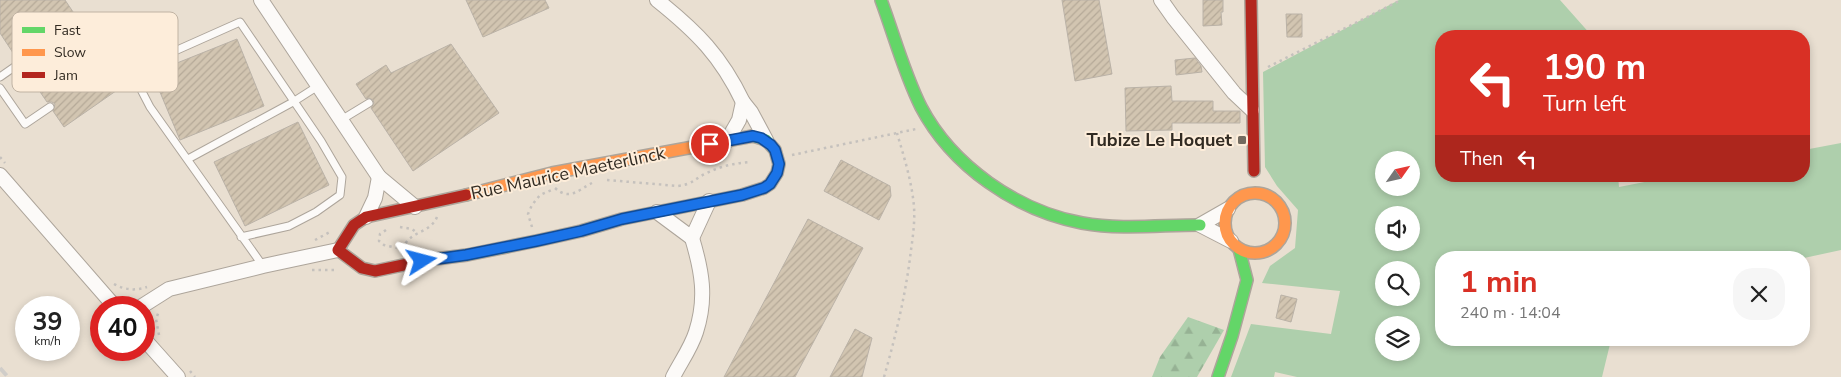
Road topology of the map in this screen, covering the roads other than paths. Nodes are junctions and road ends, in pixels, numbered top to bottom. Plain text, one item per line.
1 (261, 0) edge
2 (657, 0) edge
3 (882, 0) edge
4 (1161, 0) edge
5 (1251, 0) edge
6 (178, 49) edge
7 (12, 69) edge
8 (0, 77) edge
9 (318, 86) junction
10 (0, 88) edge
11 (142, 92) edge
12 (293, 102) junction
13 (743, 102) junction
14 (368, 103) dead end
15 (50, 107) dead end
16 (1252, 110) junction
17 (341, 120) junction
18 (766, 140) junction
19 (727, 141) junction
20 (188, 159) junction
21 (4, 171) edge
22 (379, 177) junction
23 (1254, 179) junction
24 (1238, 198) junction
25 (1272, 198) junction
26 (709, 202) junction
27 (415, 207) junction
28 (1228, 209) junction
29 (657, 212) junction
30 (366, 217) junction
31 (1200, 225) junction
32 (241, 237) junction
33 (692, 238) junction
34 (1235, 245) junction
35 (338, 250) junction
36 (1269, 250) junction
37 (263, 266) junction
38 (1246, 280) junction
39 (106, 296) edge
40 (155, 298) edge
41 (155, 351) edge
42 (178, 377) edge
43 (673, 377) edge
44 (1218, 377) edge

1 - 9 street
2 - 13 street
3 - 31 street
4 - 16 street
5 - 16 street
6 - 12 lane
7 - 8 lane
9 - 12 lane
9 - 17 street
10 - 15 lane
11 - 20 lane
12 - 20 lane
12 - 32 lane
13 - 18 street
13 - 19 street
14 - 17 lane
16 - 23 street
17 - 22 street
18 - 19 street, Rue Maurice Maeterlinck
18 - 26 street
19 - 27 street, Rue Maurice Maeterlinck
20 - 32 lane
21 - 39 street
22 - 27 street
22 - 30 street
23 - 24 street
23 - 25 street
24 - 25 street
24 - 28 street
25 - 36 street
26 - 29 street
26 - 33 street
27 - 30 street, Rue Maurice Maeterlinck
28 - 31 street
28 - 34 street
29 - 33 street
29 - 35 street
30 - 35 street
31 - 34 street
32 - 37 lane
33 - 43 street
34 - 36 street
34 - 38 street
35 - 37 street
36 - 38 street
37 - 40 street
38 - 44 street
41 - 42 street

